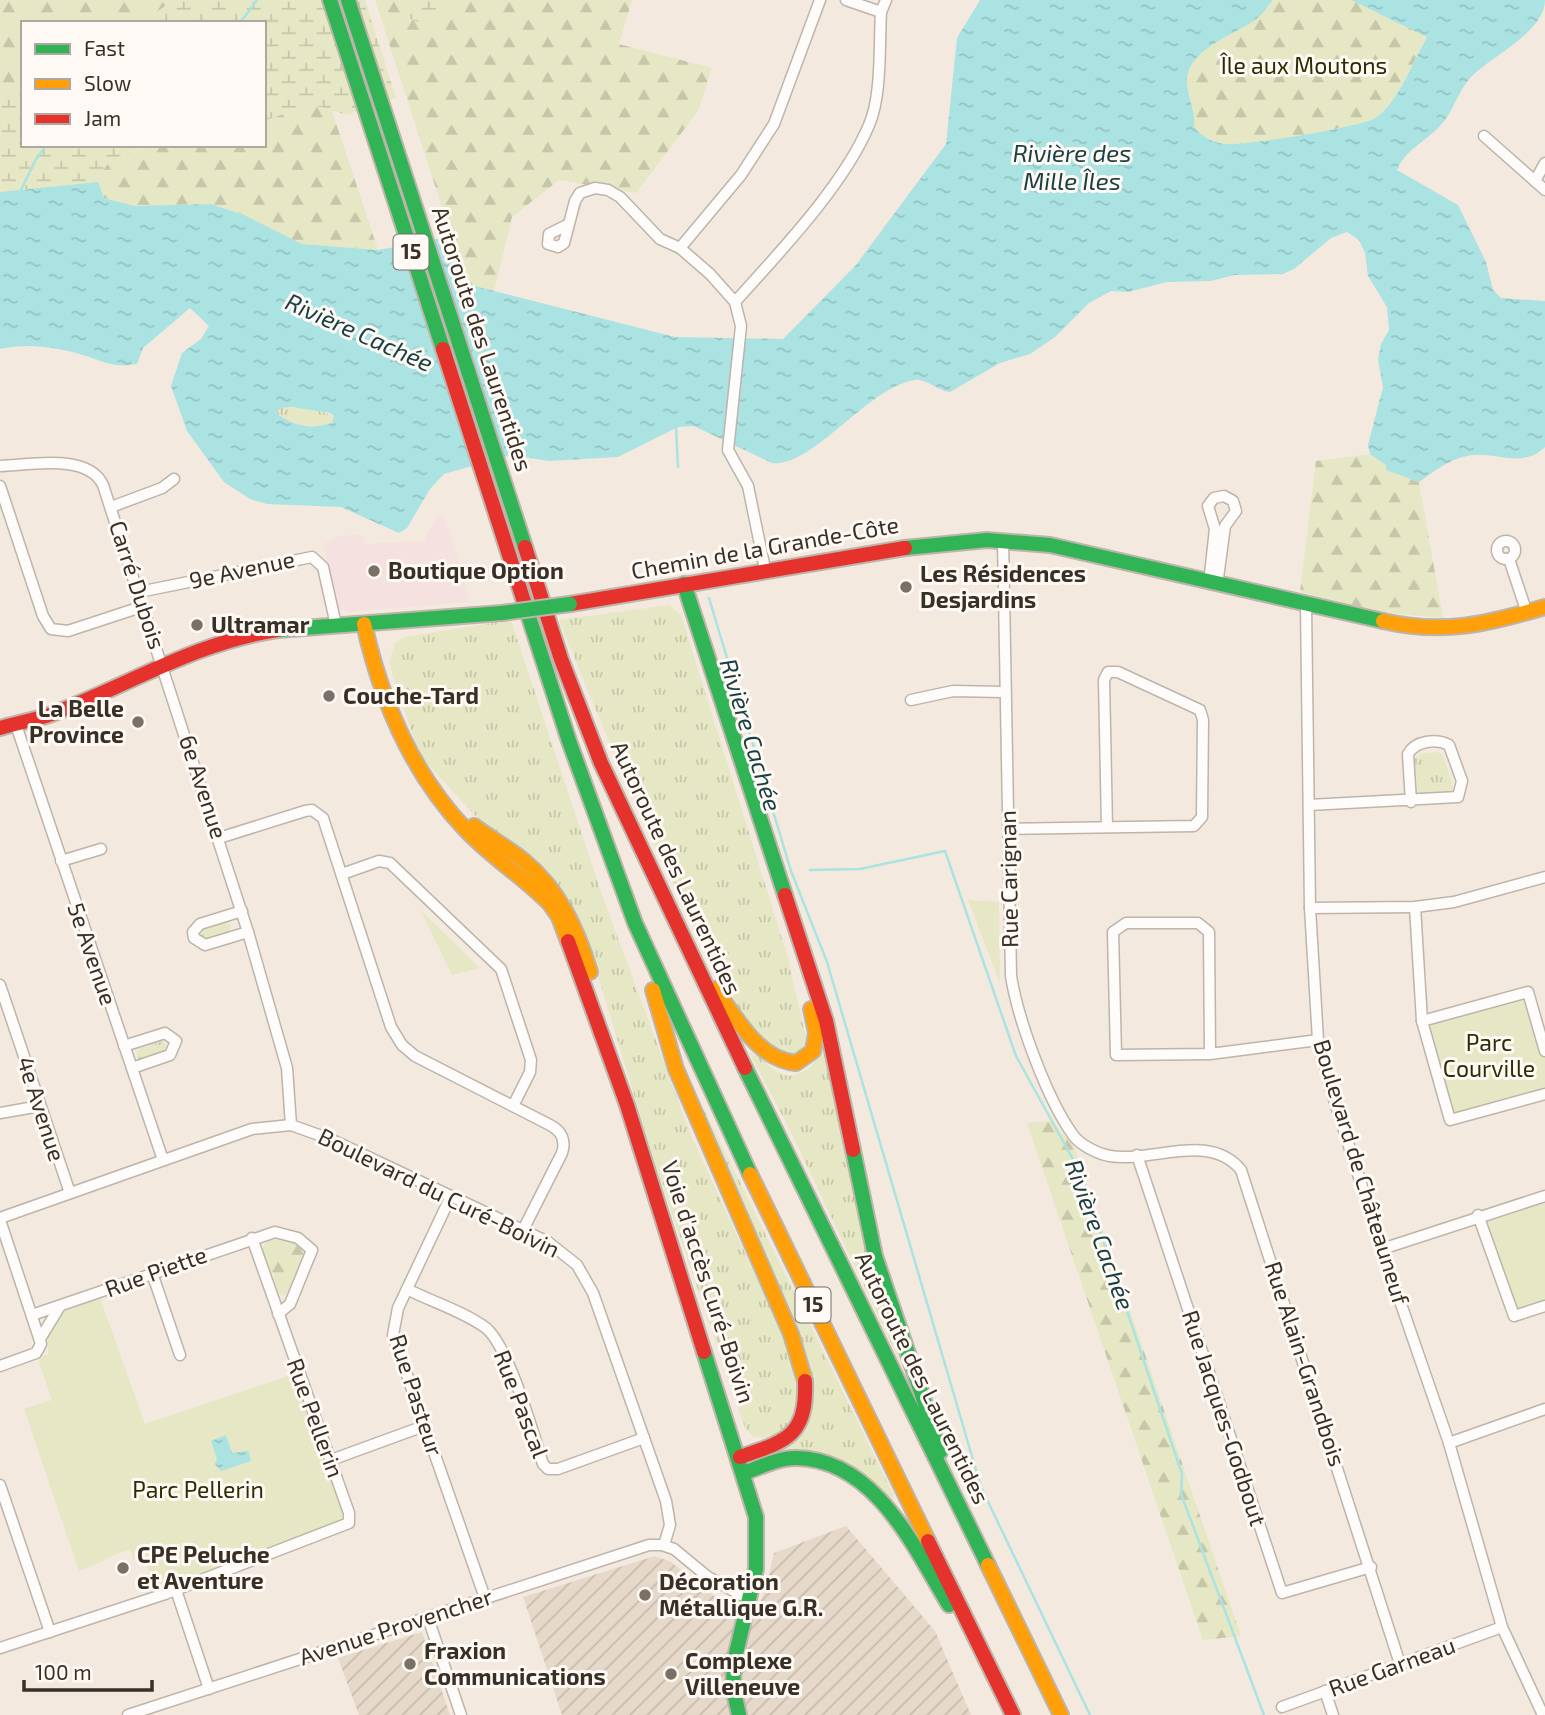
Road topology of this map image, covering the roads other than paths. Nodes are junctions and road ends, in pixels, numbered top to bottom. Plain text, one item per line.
1 (330, 0) edge
2 (348, 0) edge
3 (820, 0) edge
4 (846, 0) edge
5 (886, 0) edge
6 (881, 12) junction
7 (1484, 136) dead end
8 (1545, 163) edge
9 (1535, 181) junction
10 (1545, 190) edge
11 (569, 224) dead end
12 (680, 248) junction
13 (736, 302) junction
14 (0, 466) edge
15 (174, 479) dead end
16 (0, 486) edge
17 (111, 507) junction
18 (1003, 540) junction
19 (1509, 559) dead end
20 (765, 569) junction
21 (684, 584) junction
22 (1213, 584) junction
23 (139, 592) junction
24 (1306, 605) junction
25 (144, 606) junction
26 (1545, 607) edge
27 (1527, 612) junction
28 (364, 624) junction
29 (336, 625) junction
30 (163, 663) junction
31 (1004, 692) junction
32 (911, 699) dead end
33 (16, 725) junction
34 (0, 728) edge
35 (1411, 802) junction
36 (1309, 805) junction
37 (1107, 827) junction
38 (1008, 829) junction
39 (219, 838) junction
40 (101, 849) dead end
41 (773, 860) junction
42 (61, 861) junction
43 (342, 874) junction
44 (1545, 877) edge
45 (1415, 907) junction
46 (1310, 908) junction
47 (242, 911) junction
48 (635, 923) junction
49 (248, 933) junction
50 (691, 956) junction
51 (0, 985) edge
52 (1422, 1021) junction
53 (1318, 1040) junction
54 (124, 1046) junction
55 (1545, 1051) edge
56 (1210, 1054) junction
57 (132, 1068) junction
58 (1545, 1094) edge
59 (40, 1106) junction
60 (513, 1106) junction
61 (0, 1113) edge
62 (291, 1125) junction
63 (1137, 1155) junction
64 (163, 1160) junction
65 (70, 1193) junction
66 (451, 1196) junction
67 (1545, 1196) edge
68 (1478, 1215) junction
69 (0, 1219) edge
70 (523, 1230) junction
71 (252, 1238) junction
72 (1382, 1249) junction
73 (152, 1273) junction
74 (407, 1289) junction
75 (61, 1306) junction
76 (1545, 1306) edge
77 (278, 1314) junction
78 (32, 1315) junction
79 (40, 1339) junction
80 (180, 1355) dead end
81 (0, 1366) edge
82 (1545, 1409) edge
83 (424, 1426) junction
84 (644, 1438) junction
85 (1449, 1443) junction
86 (740, 1457) junction
87 (331, 1460) junction
88 (744, 1473) junction
89 (0, 1485) edge
90 (956, 1501) junction
91 (664, 1545) junction
92 (1371, 1567) junction
93 (176, 1590) junction
94 (485, 1598) junction
95 (749, 1599) junction
96 (428, 1618) junction
97 (1502, 1627) junction
98 (50, 1632) junction
99 (0, 1648) edge
100 (1400, 1664) junction
101 (999, 1685) junction
102 (209, 1689) junction
103 (1325, 1691) junction
104 (165, 1703) junction
105 (1282, 1707) dead end
106 (169, 1714) edge
107 (128, 1715) edge
108 (461, 1715) edge
109 (739, 1715) edge
110 (1013, 1715) edge
111 (1061, 1715) edge
112 (1333, 1715) edge
113 (1543, 1715) edge

1 - 48 main road, Autoroute des Laurentides / 15
2 - 50 main road, Autoroute des Laurentides / 15
3 - 12 street
4 - 6 street
5 - 6 street
6 - 13 street
7 - 9 street
8 - 9 street
9 - 10 street
11 - 12 street
12 - 13 street
13 - 20 street
14 - 17 street, Carré Dubois
15 - 17 street, Carré Dubois
16 - 25 street
17 - 23 street, Carré Dubois
18 - 20 main road, Chemin de la Grande-Côte
18 - 22 main road, Chemin de la Grande-Côte
18 - 31 street, Rue Carignan
19 - 27 street
20 - 21 main road, Chemin de la Grande-Côte
21 - 28 main road, Chemin de la Grande-Côte, bridge
21 - 41 main road
22 - 22 street
22 - 24 main road, Chemin de la Grande-Côte
23 - 25 street, Carré Dubois
23 - 29 street, 9e Avenue
24 - 27 main road, Chemin de la Grande-Côte
24 - 36 street, Boulevard de Châteauneuf
25 - 30 street, Carré Dubois
26 - 27 main road, Chemin de la Grande-Côte
28 - 29 main road, Chemin de la Grande-Côte
28 - 86 main road, Voie d'accès Curé-Boivin
29 - 30 main road, Chemin de la Grande-Côte
30 - 33 main road, Chemin de la Grande-Côte
30 - 39 street, 6e Avenue
31 - 32 street
31 - 38 street, Rue Carignan
33 - 34 main road, Chemin de la Grande-Côte
33 - 42 street, 5e Avenue
35 - 35 street
35 - 36 street
36 - 46 street, Boulevard de Châteauneuf
37 - 37 street
37 - 38 street
38 - 63 street, Rue Carignan
39 - 43 street
39 - 47 street, 6e Avenue
40 - 42 street
41 - 50 main road
41 - 90 main road
42 - 54 street, 5e Avenue
43 - 60 street
43 - 60 street
44 - 45 street
45 - 46 street
45 - 52 street
46 - 53 street, Boulevard de Châteauneuf
47 - 49 street, 6e Avenue
47 - 49 street
48 - 86 main road
48 - 101 main road, Autoroute des Laurentides / 15
49 - 62 street, 6e Avenue
50 - 90 main road, Autoroute des Laurentides / 15
51 - 59 street, 4e Avenue
52 - 55 street
52 - 58 street
53 - 56 street
53 - 72 street, Boulevard de Châteauneuf
54 - 57 street, 5e Avenue
54 - 57 street
56 - 56 street
57 - 64 street, 5e Avenue
59 - 61 street
59 - 65 street, 4e Avenue
60 - 70 street
62 - 64 street, Boulevard du Curé-Boivin
62 - 66 street, Boulevard du Curé-Boivin
63 - 92 street, Rue Alain-Grandbois
63 - 92 street, Rue Jacques-Godbout
64 - 65 street, Boulevard du Curé-Boivin
65 - 69 street, Boulevard du Curé-Boivin
66 - 70 street, Boulevard du Curé-Boivin
66 - 74 street, Rue Pasteur
67 - 68 street
68 - 72 street
68 - 76 street
69 - 78 street
70 - 84 street, Boulevard du Curé-Boivin
71 - 73 street, Rue Piette
71 - 77 street, Rue Pellerin
71 - 77 street
72 - 85 street, Boulevard de Châteauneuf
73 - 75 street, Rue Piette
73 - 80 street
74 - 83 street, Rue Pasteur
74 - 84 street, Rue Pascal
75 - 78 street, Rue Piette
75 - 79 street
77 - 87 street, Rue Pellerin
78 - 79 street
79 - 81 street
82 - 85 street
83 - 87 street
83 - 94 street, Rue Pasteur
84 - 91 street, Boulevard du Curé-Boivin
85 - 97 street, Boulevard de Châteauneuf
86 - 88 main road, Voie d'accès Curé-Boivin
87 - 93 street, Rue Pellerin
88 - 95 main road, Voie d'accès Curé-Boivin
88 - 101 main road
89 - 98 street
90 - 111 main road, Autoroute des Laurentides / 15
91 - 94 street, Avenue Provencher
91 - 95 street
92 - 100 street, Rue Alain-Grandbois
93 - 98 street
93 - 102 street
94 - 96 street, Avenue Provencher
95 - 109 main road, Voie d'accès Curé-Boivin
96 - 102 street, Avenue Provencher
96 - 108 street
97 - 100 street, Rue Garneau
97 - 113 street, Boulevard de Châteauneuf
98 - 99 street
100 - 103 street, Rue Garneau
101 - 110 main road, Autoroute des Laurentides / 15
102 - 104 street, Avenue Provencher
103 - 105 street, Rue Garneau
103 - 112 street
104 - 106 street
104 - 107 street, Avenue Provencher

